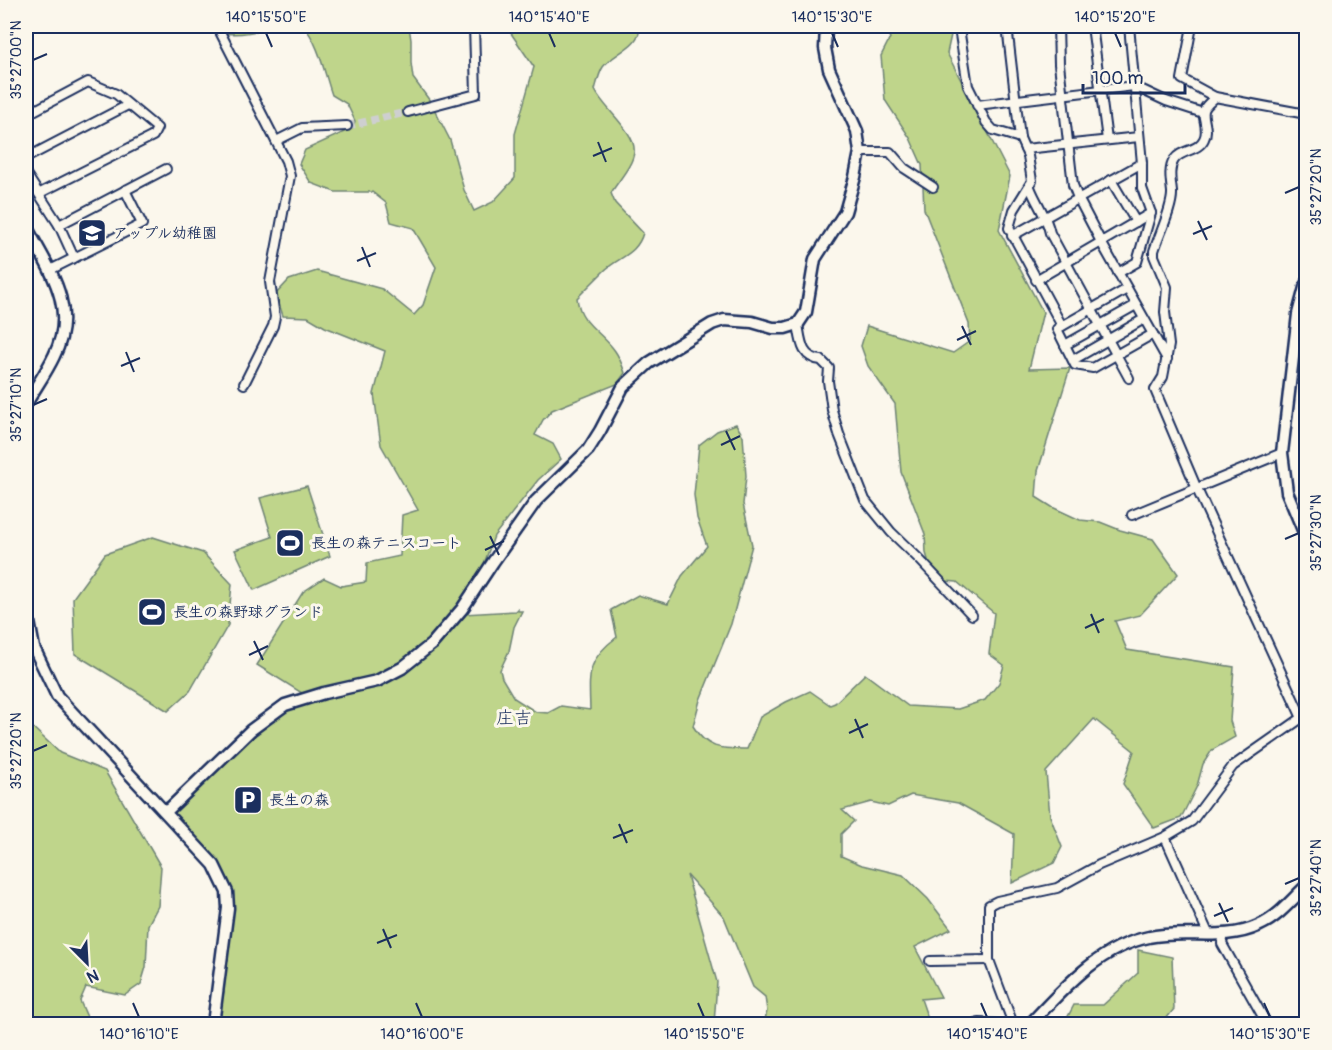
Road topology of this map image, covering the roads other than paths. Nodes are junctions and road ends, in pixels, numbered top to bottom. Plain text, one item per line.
1 (218, 26) edge
2 (474, 26) edge
3 (826, 26) edge
4 (960, 26) edge
5 (1007, 26) edge
6 (1058, 26) edge
7 (1092, 26) edge
8 (1129, 26) edge
9 (1192, 26) edge
10 (1134, 86) junction
11 (1100, 89) junction
12 (1062, 94) junction
13 (1215, 97) junction
14 (1017, 99) junction
15 (128, 105) junction
16 (977, 105) junction
17 (408, 112) tunnel mouth
18 (1203, 113) junction
19 (1306, 114) edge
20 (26, 115) edge
21 (347, 126) tunnel mouth
22 (1139, 137) junction
23 (1020, 138) junction
24 (1107, 140) junction
25 (276, 141) junction
26 (1068, 145) junction
27 (1025, 150) junction
28 (860, 152) junction
29 (26, 158) edge
30 (1142, 163) junction
31 (166, 169) dead end
32 (26, 174) edge
33 (1111, 180) junction
34 (933, 187) dead end
35 (1030, 187) junction
36 (125, 190) junction
37 (40, 193) junction
38 (1078, 198) junction
39 (1151, 213) junction
40 (1047, 217) junction
41 (1136, 222) junction
42 (59, 225) junction
43 (26, 226) edge
44 (1012, 236) junction
45 (1101, 242) junction
46 (74, 258) junction
47 (1066, 262) junction
48 (50, 270) junction
49 (1118, 273) junction
50 (1036, 279) junction
51 (1306, 284) edge
52 (26, 285) edge
53 (1128, 289) junction
54 (26, 291) edge
55 (1136, 305) junction
56 (1091, 310) junction
57 (1144, 319) junction
58 (798, 324) junction
59 (1062, 326) junction
60 (1100, 326) junction
61 (1153, 334) junction
62 (1108, 339) junction
63 (1065, 345) junction
64 (1117, 354) junction
65 (1072, 360) junction
66 (1167, 361) junction
67 (1129, 378) dead end
68 (244, 384) dead end
69 (26, 404) edge
70 (1282, 453) junction
71 (1197, 489) junction
72 (1132, 515) dead end
73 (1306, 537) edge
74 (26, 606) edge
75 (972, 615) dead end
76 (30, 648) edge
77 (1304, 717) edge
78 (166, 812) junction
79 (1165, 837) junction
80 (1306, 886) edge
81 (1208, 933) junction
82 (1224, 934) junction
83 (989, 960) junction
84 (930, 961) dead end
85 (213, 1024) edge
86 (974, 1024) edge
87 (998, 1024) edge
88 (1013, 1024) edge
89 (1030, 1024) edge
90 (1267, 1024) edge

1 - 25 street
2 - 17 street
3 - 28 street
4 - 16 street
5 - 14 street
6 - 12 street
7 - 11 street
8 - 10 street
9 - 13 street
10 - 11 street
10 - 18 street
10 - 22 street
11 - 12 street
11 - 24 street
12 - 14 street
12 - 26 street
13 - 18 street
13 - 19 street
14 - 16 street
14 - 23 street
15 - 20 street
15 - 29 street
15 - 37 street
16 - 23 street
18 - 66 street
21 - 25 street
22 - 24 street
22 - 30 street
23 - 27 street
24 - 26 street
25 - 68 street
26 - 27 street
26 - 38 street
27 - 35 street
28 - 34 street
28 - 58 street
30 - 33 street
30 - 39 street
31 - 36 street
32 - 37 street
33 - 38 street
33 - 41 street
35 - 40 street
35 - 44 street
36 - 42 street
36 - 46 street
37 - 42 street
38 - 40 street
38 - 45 street
39 - 41 street
39 - 49 street
40 - 44 street
40 - 47 street
41 - 45 street
42 - 46 street
43 - 48 street
44 - 50 street
45 - 47 street
45 - 49 street
46 - 48 street
47 - 50 street
47 - 56 street
48 - 69 street
49 - 53 street
50 - 59 street
51 - 70 street
52 - 54 street
53 - 55 street
53 - 56 street
55 - 57 street
55 - 60 street
56 - 59 street
56 - 60 street
57 - 61 street
57 - 62 street
58 - 75 street
58 - 78 street
59 - 63 street
60 - 62 street
60 - 63 street
61 - 64 street
61 - 66 street
62 - 64 street
62 - 65 street
63 - 65 street
64 - 65 street
64 - 67 street
66 - 71 street
70 - 71 street
70 - 73 street
71 - 72 street
71 - 77 street
74 - 76 street
76 - 78 street
77 - 79 street
78 - 85 street
79 - 81 street
79 - 83 street
80 - 82 street
81 - 82 street
81 - 89 street
82 - 90 street
83 - 84 street
83 - 88 street
86 - 87 street

